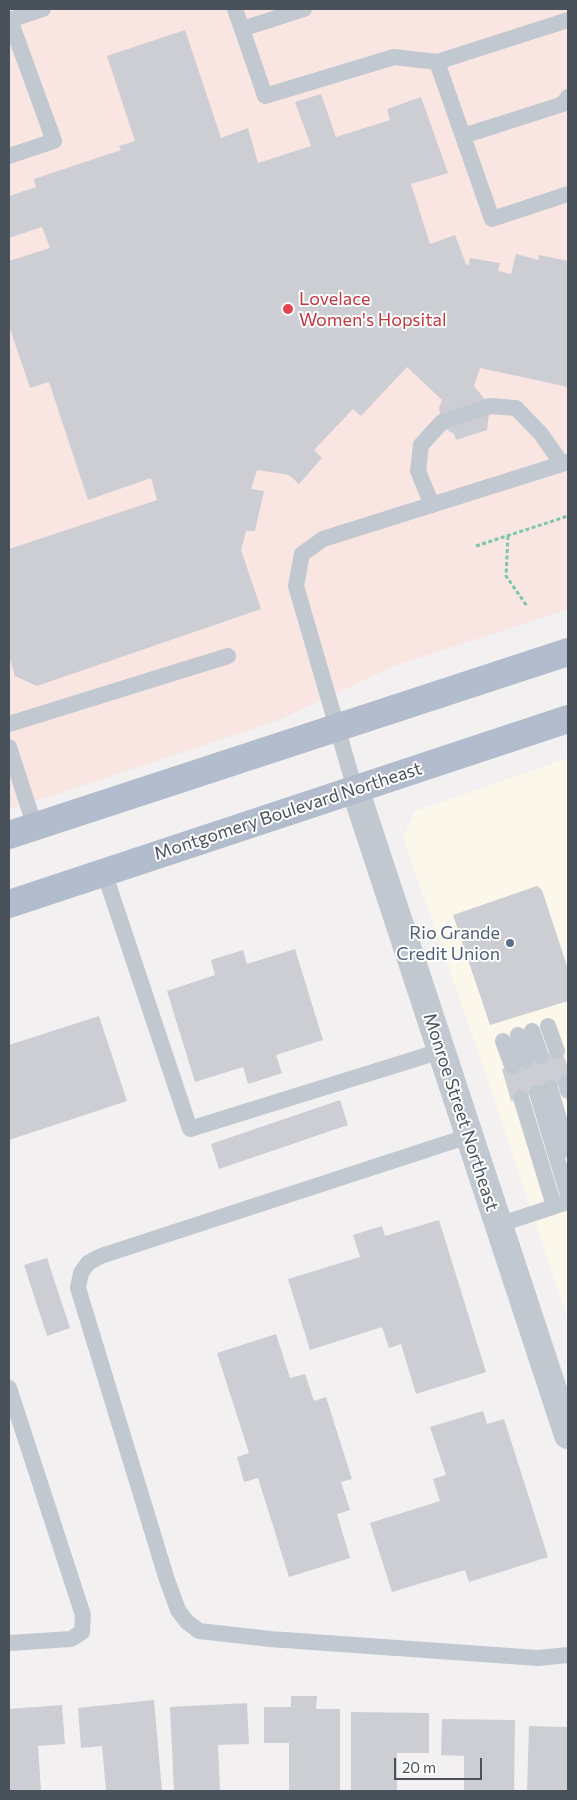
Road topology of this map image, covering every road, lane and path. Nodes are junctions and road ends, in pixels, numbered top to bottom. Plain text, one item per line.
1 (43, 9) edge
2 (235, 9) edge
3 (304, 9) edge
4 (9, 19) edge
5 (568, 20) edge
6 (242, 29) junction
7 (436, 62) junction
8 (568, 97) edge
9 (463, 136) junction
10 (9, 156) edge
11 (568, 194) edge
12 (565, 463) edge
13 (432, 505) junction
14 (568, 516) edge
15 (508, 536) junction
16 (476, 546) dead end
17 (527, 606) dead end
18 (568, 652) edge
19 (228, 656) dead end
20 (568, 719) edge
21 (9, 724) edge
22 (338, 727) junction
23 (9, 747) edge
24 (355, 789) junction
25 (35, 827) junction
26 (9, 835) edge
27 (104, 872) junction
28 (9, 904) edge
29 (525, 1033) junction
30 (441, 1051) junction
31 (557, 1051) dead end
32 (521, 1098) dead end
33 (469, 1136) junction
34 (568, 1150) edge
35 (568, 1195) edge
36 (561, 1204) edge
37 (498, 1225) junction
38 (9, 1388) edge
39 (567, 1424) edge
40 (9, 1643) edge
41 (568, 1655) edge

1 - 4 lane
2 - 6 lane
3 - 6 lane
4 - 10 lane
5 - 7 lane
6 - 7 lane
7 - 9 lane
8 - 9 lane
9 - 11 lane
12 - 13 lane
12 - 13 lane
13 - 22 lane
14 - 15 path
15 - 16 path
15 - 17 path
18 - 22 main road
19 - 21 lane
20 - 24 main road, Montgomery Boulevard Northeast
22 - 24 lane
22 - 25 main road
23 - 25 lane
24 - 27 main road, Montgomery Boulevard Northeast
24 - 30 street, Monroe Street Northeast
25 - 26 main road
27 - 28 main road, Montgomery Boulevard Northeast
27 - 30 lane
29 - 29 lane
29 - 31 lane
30 - 33 street, Monroe Street Northeast
32 - 36 lane
33 - 37 street, Monroe Street Northeast
33 - 41 lane
34 - 35 lane
36 - 37 lane
37 - 39 street, Monroe Street Northeast
38 - 40 lane

